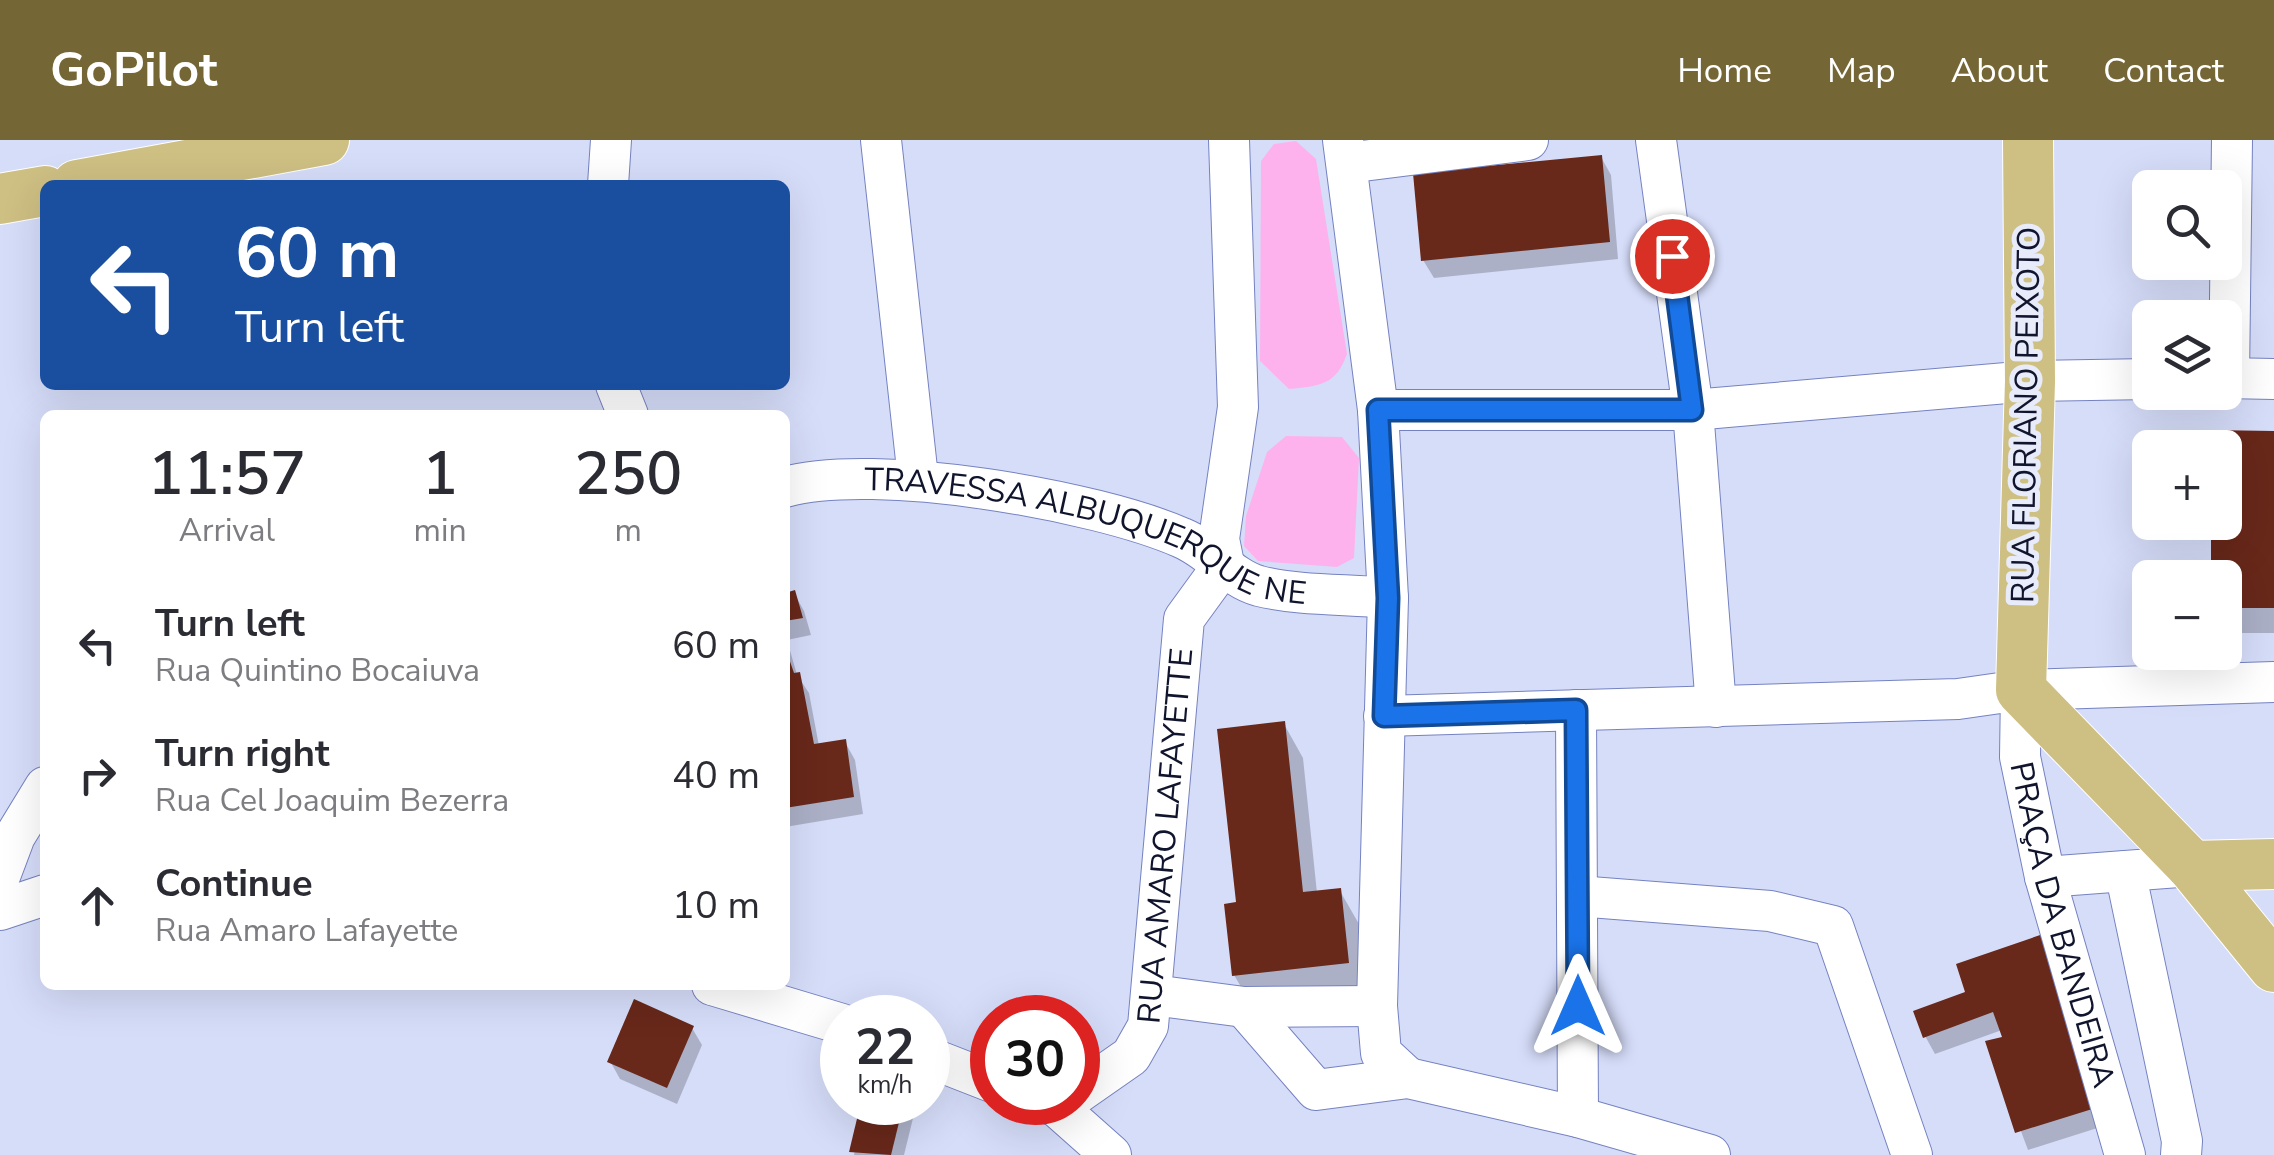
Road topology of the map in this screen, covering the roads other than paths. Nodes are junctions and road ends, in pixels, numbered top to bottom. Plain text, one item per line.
1 (324, 140) edge
2 (611, 140) edge
3 (880, 140) edge
4 (1229, 140) edge
5 (1528, 140) edge
6 (1656, 140) edge
7 (2028, 140) edge
8 (2232, 140) edge
9 (1345, 152) edge
10 (104, 180) edge
11 (608, 180) edge
12 (40, 192) edge
13 (0, 199) edge
14 (2229, 300) edge
15 (2242, 378) edge
16 (2132, 379) edge
17 (2274, 379) edge
18 (2030, 381) junction
19 (1378, 410) junction
20 (1692, 410) junction
21 (918, 478) junction
22 (790, 487) edge
23 (1224, 564) junction
24 (1388, 598) junction
25 (2274, 682) edge
26 (2021, 690) junction
27 (1716, 707) junction
28 (1576, 710) junction
29 (1384, 716) junction
30 (40, 795) edge
31 (2274, 864) edge
32 (2192, 866) junction
33 (2125, 871) junction
34 (0, 876) edge
35 (2045, 877) junction
36 (1577, 896) junction
37 (40, 897) edge
38 (0, 910) edge
39 (2274, 967) edge
40 (790, 982) edge
41 (728, 990) edge
42 (1153, 995) junction
43 (1244, 1006) junction
44 (1378, 1006) junction
45 (820, 1007) edge
46 (820, 1018) edge
47 (1100, 1076) edge
48 (1408, 1078) junction
49 (1578, 1118) junction
50 (1083, 1125) edge
51 (1111, 1155) edge
52 (1710, 1155) edge
53 (1912, 1155) edge
54 (2125, 1155) edge
55 (2181, 1155) edge

1 - 10 main road
2 - 11 street
3 - 21 street
4 - 23 street
5 - 9 street
6 - 20 street
7 - 18 main road, RUA FLORIANO PEIXOTO
8 - 14 street
9 - 19 street
12 - 13 main road
15 - 17 street
16 - 18 street
18 - 20 street
18 - 26 main road, RUA FLORIANO PEIXOTO
19 - 20 street
19 - 24 street
20 - 27 street
21 - 22 street, TRAVESSA ALBUQUERQUE NE
21 - 23 street, TRAVESSA ALBUQUERQUE NE
23 - 24 street, TRAVESSA ALBUQUERQUE NE
23 - 42 street, RUA AMARO LAFAYETTE
24 - 29 street
25 - 26 street
26 - 27 street
26 - 32 main road
26 - 35 street, PRAÇA DA BANDEIRA
27 - 28 street
28 - 29 street
28 - 36 street
29 - 44 street
30 - 34 street
31 - 32 main road
32 - 33 street
32 - 39 main road
33 - 35 street
33 - 55 street, PRAÇA DA BANDEIRA
35 - 54 street, PRAÇA DA BANDEIRA
36 - 49 street
36 - 53 street
37 - 38 street
40 - 45 street
41 - 46 street
42 - 43 street
42 - 47 street, RUA AMARO LAFAYETTE
43 - 44 street
43 - 48 street
44 - 48 street
48 - 49 street
49 - 52 street
50 - 51 street

